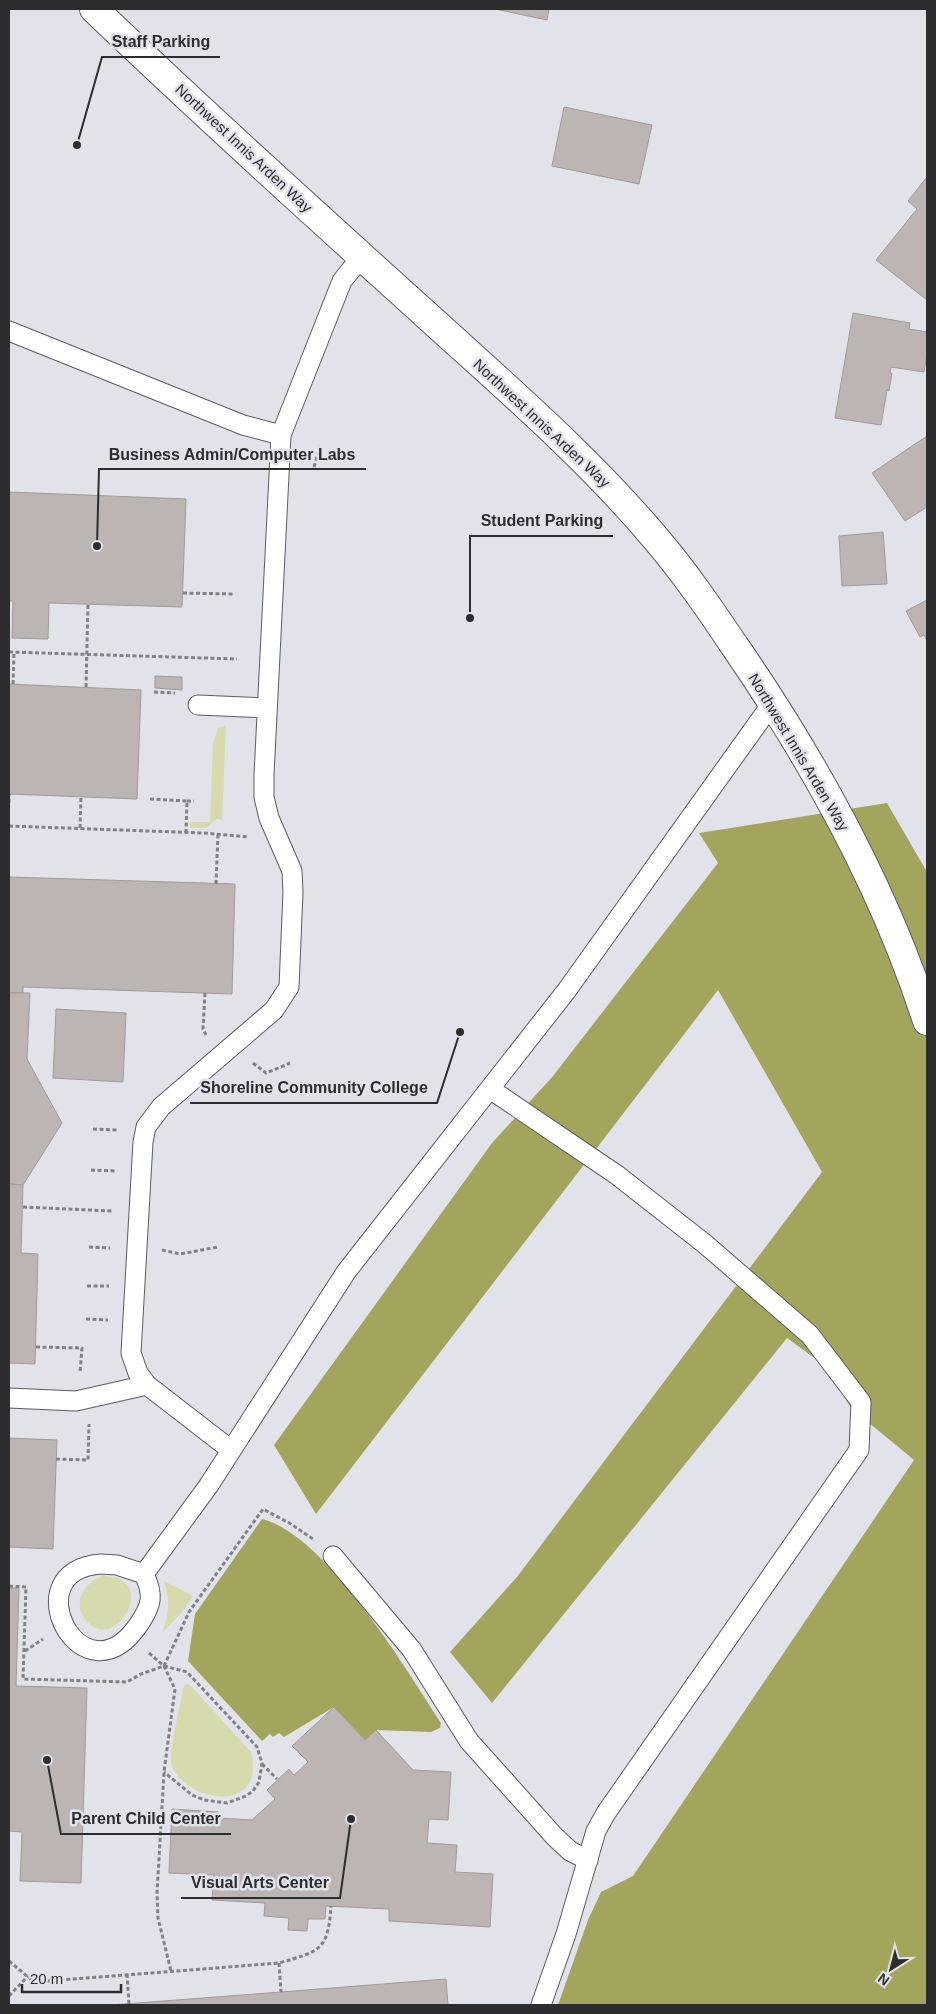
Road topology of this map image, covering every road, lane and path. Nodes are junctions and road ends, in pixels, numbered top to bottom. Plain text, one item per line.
1 (94, 9) edge
2 (362, 256) junction
3 (9, 332) edge
4 (281, 435) junction
5 (320, 446) dead end
6 (314, 467) dead end
7 (183, 592) dead end
8 (234, 594) dead end
9 (88, 604) dead end
10 (9, 652) edge
11 (14, 652) junction
12 (86, 654) junction
13 (236, 660) dead end
14 (13, 684) dead end
15 (86, 687) dead end
16 (154, 692) dead end
17 (182, 693) dead end
18 (774, 702) junction
19 (198, 705) dead end
20 (266, 708) junction
21 (9, 794) edge
22 (82, 796) dead end
23 (150, 799) dead end
24 (187, 801) junction
25 (194, 801) dead end
26 (9, 803) edge
27 (9, 826) edge
28 (80, 828) junction
29 (186, 832) junction
30 (218, 834) junction
31 (277, 839) junction
32 (216, 884) dead end
33 (204, 993) dead end
34 (927, 1021) edge
35 (206, 1036) dead end
36 (246, 1058) dead end
37 (290, 1063) dead end
38 (490, 1089) junction
39 (93, 1129) dead end
40 (122, 1130) dead end
41 (92, 1170) dead end
42 (97, 1170) dead end
43 (23, 1207) dead end
44 (95, 1210) dead end
45 (218, 1246) dead end
46 (88, 1247) dead end
47 (94, 1247) dead end
48 (163, 1250) dead end
49 (87, 1286) dead end
50 (92, 1286) dead end
51 (86, 1319) dead end
52 (91, 1319) dead end
53 (36, 1347) dead end
54 (82, 1348) dead end
55 (147, 1385) junction
56 (9, 1398) edge
57 (89, 1427) dead end
58 (231, 1450) junction
59 (56, 1459) dead end
60 (333, 1556) joint
61 (144, 1574) junction
62 (9, 1586) edge
63 (26, 1587) dead end
64 (164, 1666) junction
65 (262, 1763) junction
66 (164, 1772) junction
67 (278, 1779) dead end
68 (588, 1860) junction
69 (331, 1906) dead end
70 (9, 1961) edge
71 (279, 1963) junction
72 (171, 1971) junction
73 (127, 1974) junction
74 (28, 1976) junction
75 (282, 1992) dead end
76 (9, 1996) edge
77 (130, 2004) dead end
78 (542, 2005) edge

1 - 2 street, Northwest Innis Arden Way
2 - 4 lane
2 - 18 street, Northwest Innis Arden Way
3 - 4 lane
4 - 20 lane
5 - 6 path
7 - 8 path
9 - 12 path
10 - 11 path
11 - 12 path
11 - 14 path
12 - 13 path
12 - 15 path
16 - 17 path
18 - 34 street, Northwest Innis Arden Way
18 - 38 lane
19 - 20 lane
20 - 31 lane
21 - 26 path
22 - 28 path
23 - 24 path
24 - 25 path
24 - 29 path
27 - 28 path
28 - 29 path
29 - 30 path
30 - 31 path
30 - 32 path
31 - 55 lane
33 - 35 path
36 - 37 path
38 - 58 lane
38 - 68 lane
39 - 40 path
41 - 42 path
43 - 44 path
45 - 48 path
46 - 47 path
49 - 50 path
51 - 52 path
53 - 54 path
55 - 56 lane
55 - 58 lane
57 - 59 path
58 - 61 lane
60 - 64 path
60 - 68 lane
61 - 61 lane
62 - 63 path
64 - 65 path
64 - 66 path
65 - 66 path
65 - 67 path
66 - 72 path
68 - 78 lane
69 - 71 path
70 - 74 path
71 - 72 path
71 - 75 path
72 - 73 path
73 - 74 path
73 - 77 path
74 - 76 path

